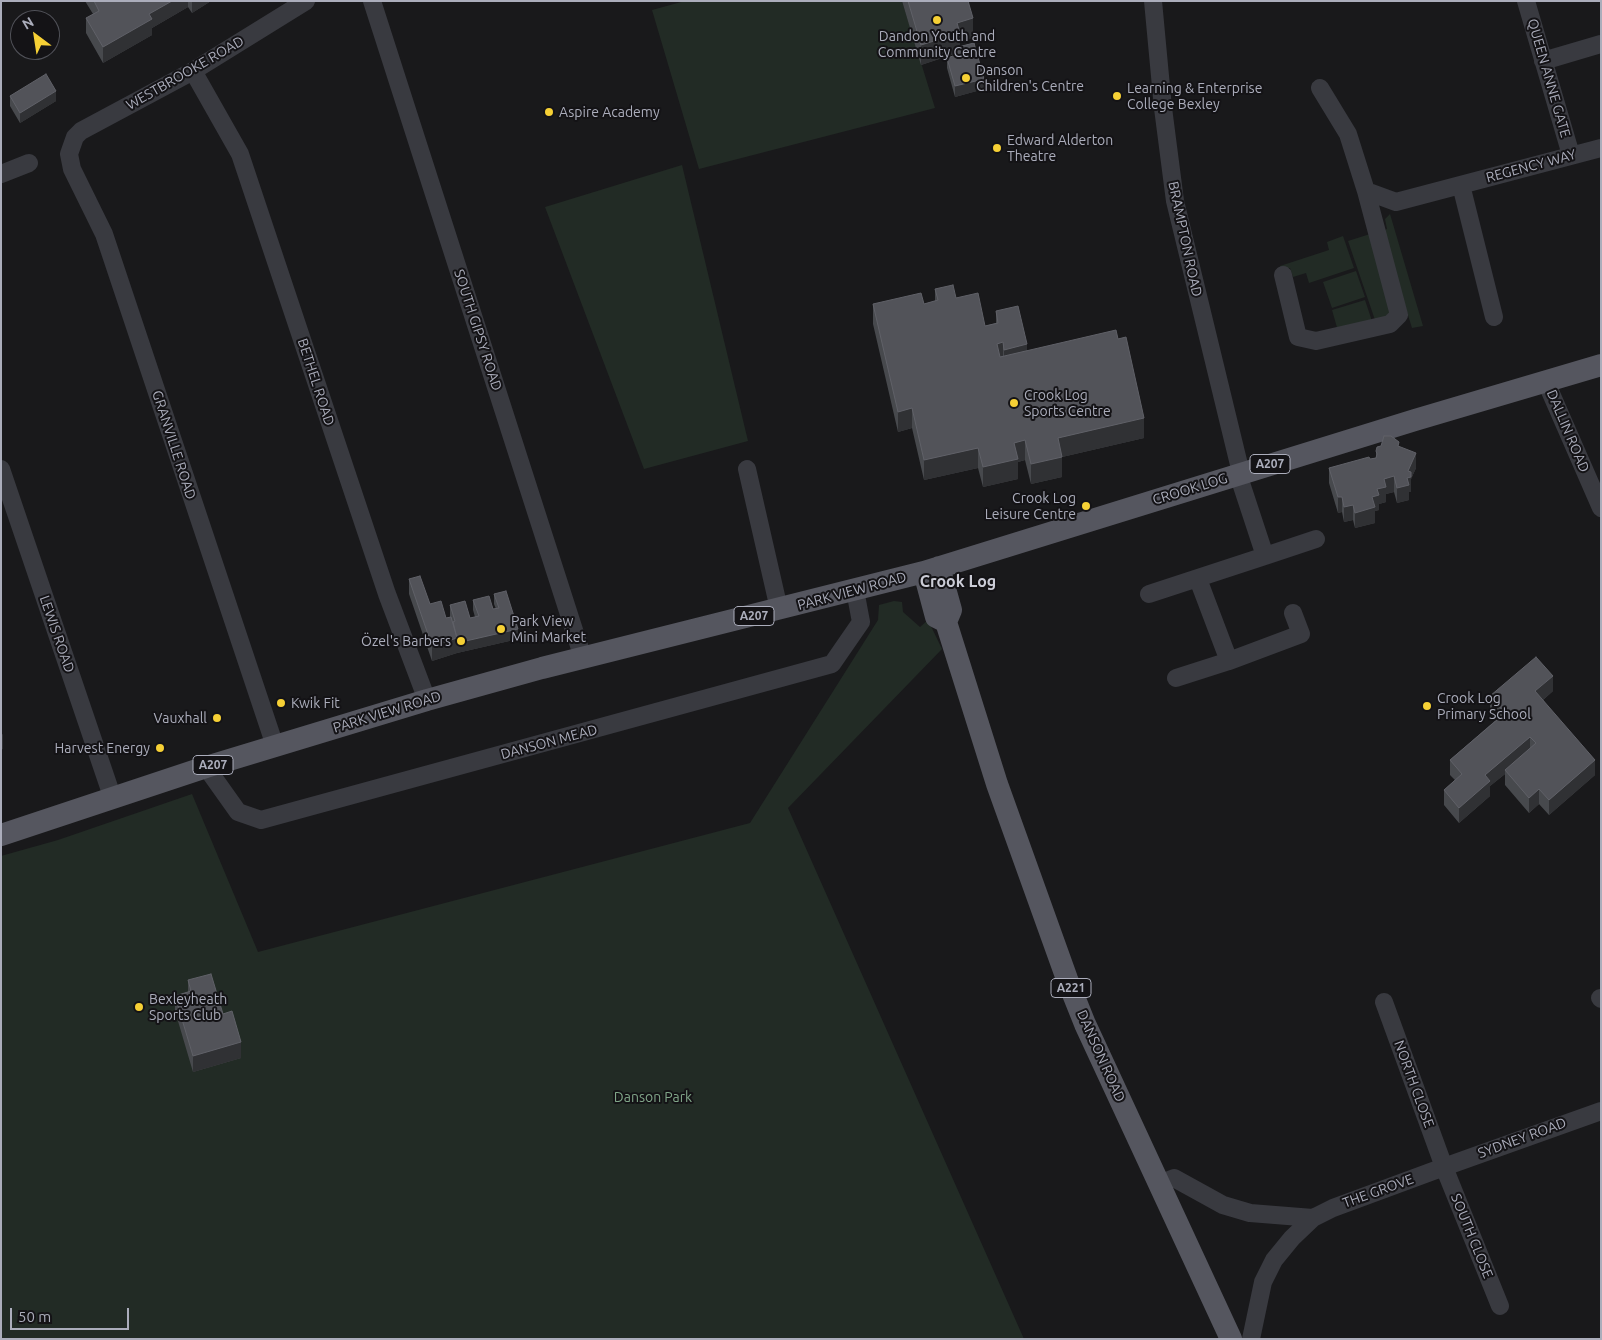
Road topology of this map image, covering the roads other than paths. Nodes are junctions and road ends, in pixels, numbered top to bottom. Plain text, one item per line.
1 (306, 1) edge
2 (372, 1) edge
3 (1153, 1) edge
4 (1526, 1) edge
5 (1601, 44) edge
6 (1543, 61) junction
7 (193, 71) junction
8 (1320, 88) dead end
9 (70, 148) joint
10 (1601, 148) edge
11 (1571, 155) junction
12 (29, 163) dead end
13 (1, 174) edge
14 (1461, 186) junction
15 (1366, 191) junction
16 (1283, 275) dead end
17 (1494, 317) dead end
18 (1601, 365) edge
19 (1546, 382) junction
20 (1, 469) edge
21 (746, 469) dead end
22 (1240, 473) junction
23 (1601, 508) edge
24 (1316, 539) dead end
25 (1265, 556) junction
26 (932, 569) junction
27 (1198, 580) junction
28 (855, 590) junction
29 (1149, 594) dead end
30 (779, 609) junction
31 (1293, 613) dead end
32 (583, 658) junction
33 (1229, 661) junction
34 (1176, 678) dead end
35 (427, 700) junction
36 (275, 746) junction
37 (206, 767) junction
38 (113, 799) junction
39 (1, 835) edge
40 (1384, 1002) dead end
41 (1601, 1111) edge
42 (1444, 1167) junction
43 (1159, 1184) junction
44 (1313, 1218) junction
45 (1500, 1306) dead end
46 (1231, 1339) edge
47 (1251, 1339) edge

1 - 7 street, WESTBROOKE ROAD
2 - 32 street, SOUTH GIPSY ROAD
3 - 22 street, BRAMPTON ROAD
4 - 6 street, QUEEN ANNE GATE
5 - 6 street
6 - 11 street, QUEEN ANNE GATE
7 - 9 street, WESTBROOKE ROAD
7 - 35 street, BETHEL ROAD
8 - 15 street
9 - 36 street, GRANVILLE ROAD
10 - 11 street, REGENCY WAY
11 - 14 street, REGENCY WAY
12 - 13 street
14 - 15 street, REGENCY WAY
14 - 17 street
15 - 16 street
18 - 19 main road, CROOK LOG / A207
19 - 22 main road, CROOK LOG / A207
19 - 23 street, DALLIN ROAD
20 - 38 street, LEWIS ROAD
21 - 30 street, PARK VIEW ROAD
22 - 25 street, BRAMPTON ROAD
22 - 26 main road, CROOK LOG / A207
24 - 25 street
25 - 27 street
26 - 28 main road, PARK VIEW ROAD / A207
26 - 43 main road, DANSON ROAD / A221
27 - 29 street
27 - 33 street
28 - 30 main road, PARK VIEW ROAD / A207
28 - 37 street, DANSON MEAD
30 - 32 main road, PARK VIEW ROAD / A207
31 - 33 street
32 - 35 main road, PARK VIEW ROAD / A207
33 - 34 street
35 - 36 main road, PARK VIEW ROAD / A207
36 - 37 main road, PARK VIEW ROAD / A207
37 - 38 main road, PARK VIEW ROAD / A207
38 - 39 main road, PARK VIEW ROAD / A207
40 - 42 street, NORTH CLOSE
41 - 42 street, SYDNEY ROAD
42 - 44 street, THE GROVE
42 - 45 street, SOUTH CLOSE
43 - 44 street
43 - 46 main road, DANSON ROAD / A221
44 - 47 street, THE GROVE

